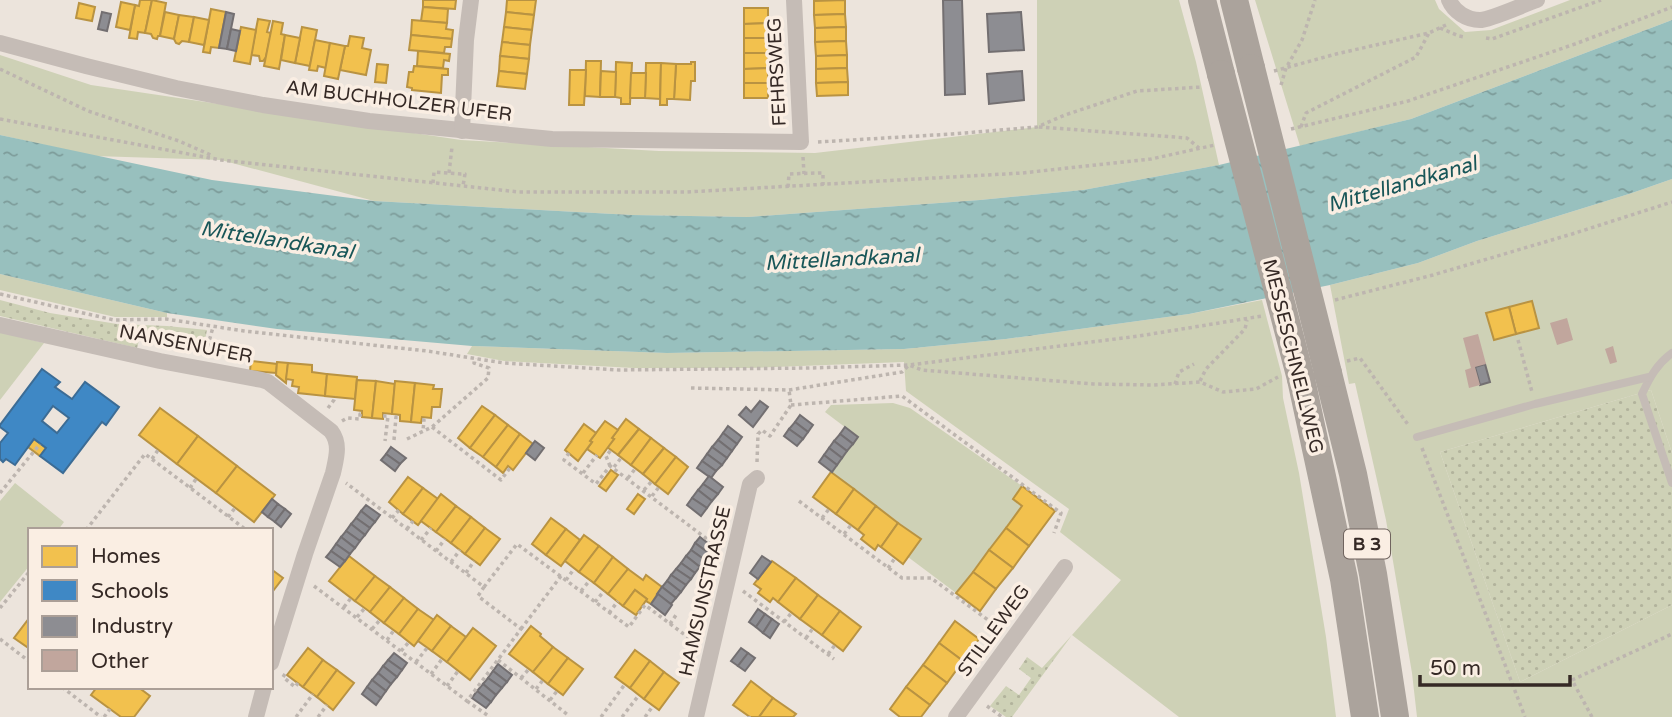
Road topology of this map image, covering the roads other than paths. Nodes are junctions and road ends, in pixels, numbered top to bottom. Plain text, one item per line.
1 (471, 0) edge
2 (794, 0) edge
3 (1202, 0) edge
4 (1234, 0) edge
5 (1449, 0) edge
6 (1537, 0) edge
7 (0, 43) edge
8 (457, 136) junction
9 (801, 142) joint
10 (0, 324) edge
11 (1672, 353) edge
12 (1314, 373) junction
13 (1650, 377) junction
14 (1417, 437) road end
15 (757, 478) road end
16 (1672, 483) edge
17 (1065, 567) dead end
18 (276, 667) edge
19 (263, 689) edge
20 (256, 717) edge
21 (696, 717) edge
22 (956, 717) edge
23 (1364, 717) edge
24 (1395, 717) edge

1 - 8 street
2 - 9 street, FEHRSWEG
3 - 12 highway, MESSESCHNELLWEG / B 3, bridge
4 - 12 highway, MESSESCHNELLWEG / B 3, bridge
5 - 6 street
7 - 8 street, AM BUCHHOLZER UFER
8 - 9 street, AM BUCHHOLZER UFER
10 - 18 street, NANSENUFER
11 - 13 lane
12 - 23 highway, MESSESCHNELLWEG / B 3
12 - 24 highway, MESSESCHNELLWEG / B 3
13 - 14 lane
13 - 16 lane
15 - 21 street, HAMSUNSTRASSE
17 - 22 street, STILLEWEG
19 - 20 street

